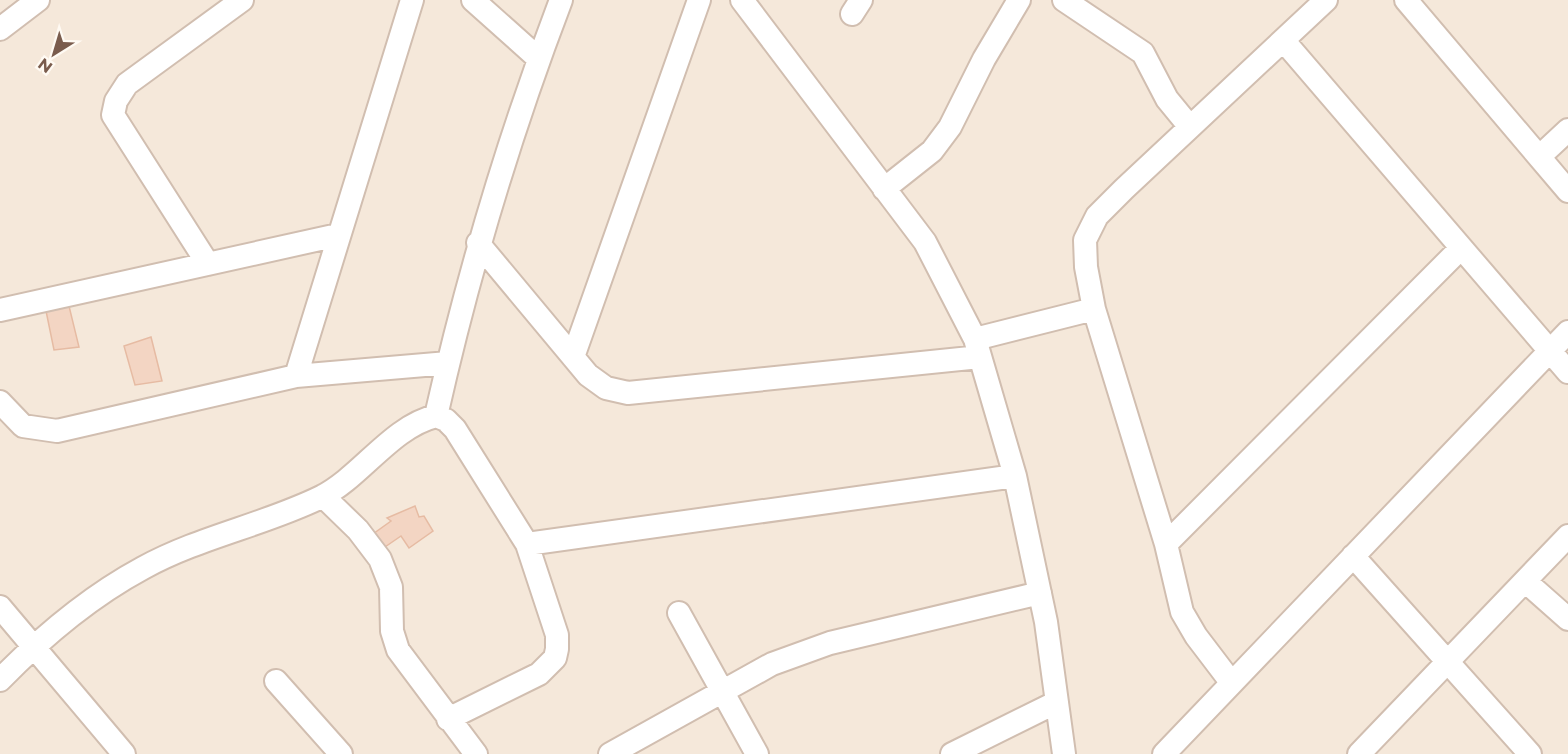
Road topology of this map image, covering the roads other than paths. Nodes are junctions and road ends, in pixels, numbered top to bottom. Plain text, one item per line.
1 (38, 0) edge
2 (242, 0) edge
3 (412, 0) edge
4 (474, 0) edge
5 (561, 0) edge
6 (699, 0) edge
7 (742, 0) edge
8 (1019, 0) edge
9 (1064, 0) edge
10 (1326, 0) edge
11 (1406, 0) edge
12 (0, 29) edge
13 (1283, 40) junction
14 (539, 59) junction
15 (1190, 127) junction
16 (1568, 130) edge
17 (1539, 157) junction
18 (884, 189) junction
19 (1568, 191) edge
20 (338, 235) junction
21 (478, 243) junction
22 (1461, 248) junction
23 (208, 264) junction
24 (1094, 309) junction
25 (0, 310) edge
26 (1568, 332) edge
27 (978, 348) junction
28 (1549, 351) junction
29 (573, 357) junction
30 (448, 363) junction
31 (1568, 372) edge
32 (296, 376) junction
33 (0, 402) edge
34 (436, 416) junction
35 (1015, 476) junction
36 (323, 496) junction
37 (1568, 536) edge
38 (527, 544) junction
39 (1166, 544) junction
40 (1353, 556) junction
41 (1525, 581) junction
42 (1040, 593) junction
43 (0, 607) edge
44 (679, 613) dead end
45 (1568, 619) edge
46 (33, 646) junction
47 (1449, 663) junction
48 (0, 680) edge
49 (276, 681) dead end
50 (1231, 682) junction
51 (723, 689) junction
52 (1057, 702) junction
53 (448, 719) junction
54 (124, 754) edge
55 (341, 754) edge
56 (476, 754) edge
57 (610, 754) edge
58 (757, 754) edge
59 (952, 754) edge
60 (1064, 754) edge
61 (1164, 754) edge
62 (1359, 754) edge
63 (1530, 754) edge

1 - 12 street
2 - 23 street
3 - 20 street
4 - 14 street
5 - 14 street
6 - 29 street
7 - 18 street
8 - 18 street
9 - 15 street
10 - 13 street
11 - 17 street
13 - 15 street
13 - 22 street
14 - 21 street
15 - 24 street
16 - 17 street
17 - 19 street
18 - 27 street
20 - 23 street
20 - 32 street
21 - 29 street
21 - 30 street
22 - 28 street
22 - 39 street
23 - 25 street
24 - 27 street
24 - 39 street
26 - 28 street
27 - 29 street
27 - 35 street
28 - 31 street
28 - 40 street
30 - 32 street
30 - 34 street
32 - 33 street
34 - 36 street
34 - 38 street
35 - 38 street
35 - 42 street
36 - 46 street
36 - 53 street
37 - 41 street
38 - 53 street
39 - 50 street
40 - 47 street
40 - 50 street
41 - 45 street
41 - 47 street
42 - 51 street
42 - 52 street
43 - 46 street
44 - 51 street
46 - 48 street
46 - 54 street
47 - 62 street
47 - 63 street
49 - 55 street
50 - 61 street
51 - 57 street
51 - 58 street
52 - 59 street
52 - 60 street
53 - 56 street

